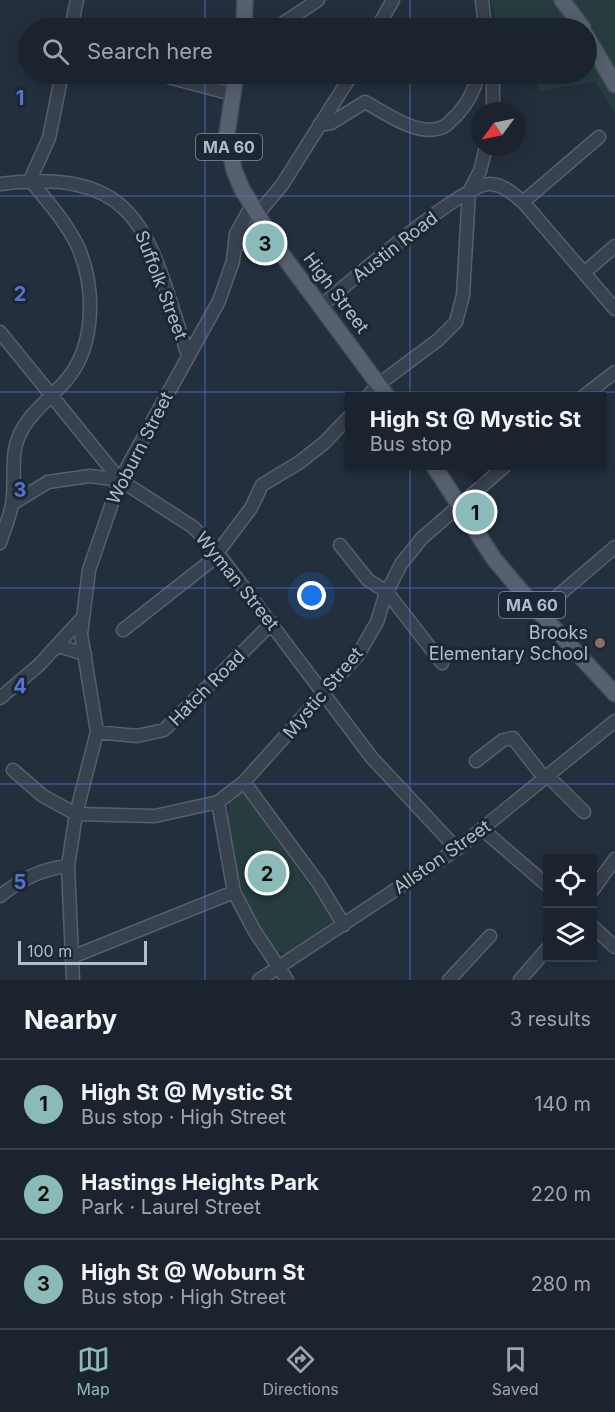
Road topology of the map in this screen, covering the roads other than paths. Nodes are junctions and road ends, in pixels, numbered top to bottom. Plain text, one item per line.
1 (77, 0) edge
2 (245, 0) edge
3 (318, 0) edge
4 (393, 0) edge
5 (482, 0) edge
6 (562, 0) edge
7 (73, 18) edge
8 (244, 18) edge
9 (291, 18) edge
10 (383, 18) edge
11 (484, 18) edge
12 (576, 18) edge
13 (597, 54) edge
14 (60, 84) edge
15 (194, 84) edge
16 (234, 84) edge
17 (345, 84) edge
18 (476, 84) edge
19 (615, 85) edge
20 (493, 86) dead end
21 (232, 94) junction
22 (493, 102) edge
23 (319, 125) junction
24 (598, 137) dead end
25 (484, 156) edge
26 (30, 180) junction
27 (0, 184) edge
28 (469, 192) junction
29 (523, 202) junction
30 (256, 215) junction
31 (615, 246) edge
32 (585, 272) junction
33 (322, 305) junction
34 (615, 309) edge
35 (0, 332) edge
36 (188, 355) junction
37 (615, 372) edge
38 (383, 390) edge
39 (589, 392) edge
40 (52, 395) junction
41 (345, 421) edge
42 (437, 470) edge
43 (500, 470) edge
44 (120, 480) junction
45 (12, 504) junction
46 (460, 506) junction
47 (0, 543) edge
48 (340, 545) dead end
49 (615, 547) edge
50 (217, 552) junction
51 (387, 592) junction
52 (538, 612) junction
53 (83, 617) junction
54 (272, 623) junction
55 (123, 630) dead end
56 (58, 646) junction
57 (85, 654) junction
58 (442, 663) dead end
59 (615, 694) edge
60 (324, 695) junction
61 (0, 698) edge
62 (615, 721) edge
63 (97, 732) junction
64 (476, 761) dead end
65 (13, 770) dead end
66 (546, 777) junction
67 (244, 782) junction
68 (218, 802) junction
69 (584, 812) dead end
70 (76, 814) junction
71 (482, 830) junction
72 (457, 849) junction
73 (615, 859) edge
74 (68, 866) junction
75 (543, 882) edge
76 (597, 884) edge
77 (234, 892) junction
78 (0, 896) edge
79 (344, 925) junction
80 (597, 931) edge
81 (490, 936) dead end
82 (615, 947) edge
83 (543, 954) edge
84 (72, 957) junction
85 (279, 968) junction
86 (73, 980) edge
87 (259, 980) edge
88 (287, 980) edge
89 (449, 980) edge
90 (520, 980) edge

1 - 7 street
2 - 8 main road
3 - 9 street
4 - 10 street
5 - 11 street
6 - 12 main road
13 - 19 main road
14 - 26 street
15 - 21 street
16 - 21 main road, High Street / MA 60
17 - 23 street, Woburn Street
18 - 23 street
20 - 22 street
21 - 30 main road, High Street / MA 60
23 - 30 street, Woburn Street
24 - 29 street
25 - 28 street
26 - 27 street, Suffolk Street
26 - 36 street, Suffolk Street
26 - 40 street
28 - 29 street
28 - 33 street, Austin Road
28 - 38 street
29 - 32 street
30 - 33 main road, High Street / MA 60
30 - 36 street, Woburn Street
31 - 32 street
32 - 34 street
33 - 38 main road, High Street / MA 60
35 - 40 street, Wyman Street
36 - 44 street, Woburn Street
37 - 39 street
40 - 44 street, Wyman Street
40 - 45 street
41 - 50 street
42 - 46 main road, MA 60
43 - 46 street, Mystic Street
44 - 45 street
44 - 50 street, Wyman Street
44 - 53 street, Woburn Street
45 - 47 street
46 - 51 street, Mystic Street
46 - 52 main road, MA 60
48 - 51 street
49 - 52 street
50 - 54 street, Wyman Street
50 - 55 street
51 - 58 street
51 - 60 street, Mystic Street
52 - 59 main road, MA 60
53 - 56 street
53 - 57 street, Woburn Street
54 - 60 street, Wyman Street
54 - 63 street, Hatch Road
56 - 57 street
56 - 61 street
57 - 63 street, Woburn Street
60 - 67 street, Mystic Street
60 - 72 street, Wyman Street
62 - 66 street, Allston Street
63 - 70 street, Woburn Street
64 - 66 street
65 - 70 street
66 - 69 street
66 - 71 street, Allston Street
67 - 68 street, Mystic Street
67 - 79 street
68 - 70 street, Mystic Street
68 - 77 street
70 - 74 street, Woburn Street
71 - 72 street, Allston Street
71 - 75 street
72 - 79 street, Allston Street
73 - 76 street
74 - 78 street
74 - 84 street, Woburn Street
77 - 84 street
77 - 85 street
79 - 85 street, Allston Street
80 - 82 street
81 - 89 street
83 - 90 street
84 - 86 street, Woburn Street
85 - 87 street, Allston Street
85 - 88 street

